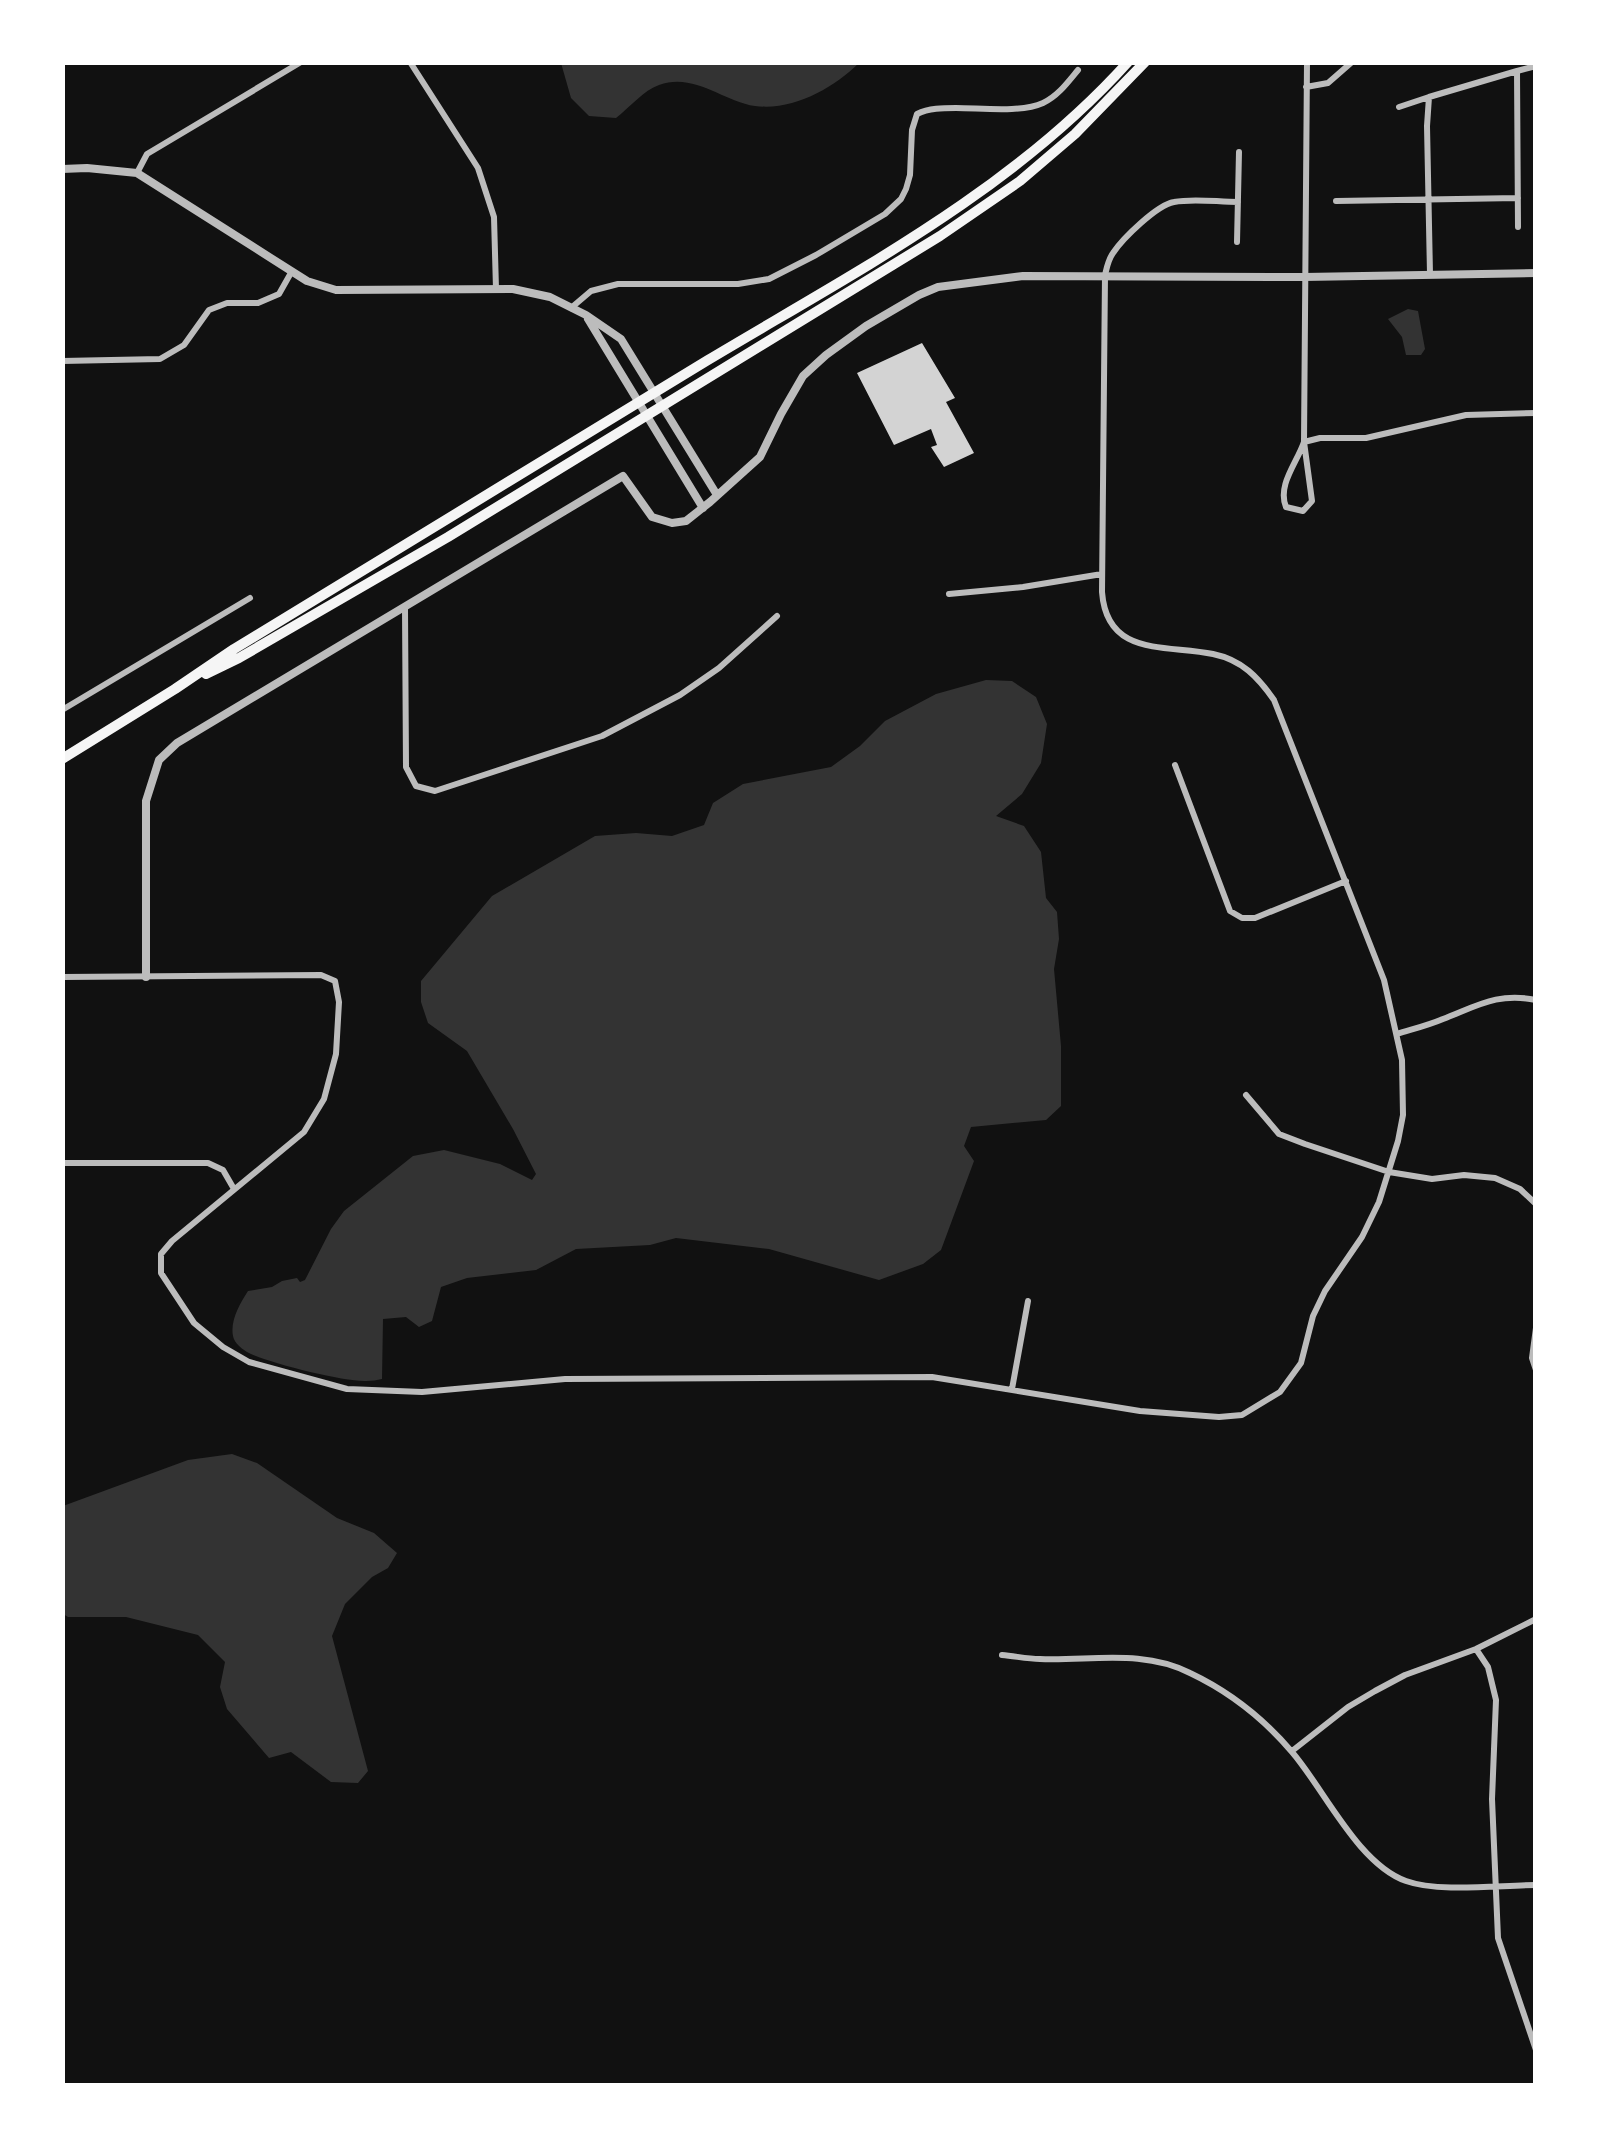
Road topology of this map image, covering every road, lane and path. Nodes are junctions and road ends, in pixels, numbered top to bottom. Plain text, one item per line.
1 (302, 62) edge
2 (410, 62) edge
3 (1128, 62) edge
4 (1144, 62) edge
5 (1306, 62) edge
6 (1352, 62) edge
7 (1536, 66) edge
8 (1078, 70) dead end
9 (1517, 71) junction
10 (1306, 87) junction
11 (1428, 97) junction
12 (1399, 106) dead end
13 (1238, 152) dead end
14 (62, 169) edge
15 (138, 173) junction
16 (1518, 198) junction
17 (1428, 199) junction
18 (1336, 201) dead end
19 (1238, 202) junction
20 (1518, 227) dead end
21 (1236, 242) dead end
22 (292, 271) junction
23 (1536, 273) edge
24 (1430, 274) junction
25 (1105, 275) junction
26 (1304, 277) junction
27 (496, 289) junction
28 (571, 308) junction
29 (586, 315) junction
30 (62, 361) edge
31 (655, 393) junction
32 (639, 403) junction
33 (664, 406) junction
34 (1536, 413) edge
35 (647, 416) junction
36 (1304, 442) junction
37 (717, 496) junction
38 (704, 508) junction
39 (1102, 574) junction
40 (950, 594) dead end
41 (250, 598) dead end
42 (405, 608) junction
43 (777, 616) dead end
44 (175, 690) junction
45 (62, 710) edge
46 (62, 759) edge
47 (1174, 765) dead end
48 (1346, 881) junction
49 (146, 977) junction
50 (62, 978) edge
51 (1536, 1000) edge
52 (1398, 1034) junction
53 (1246, 1095) dead end
54 (62, 1163) edge
55 (1389, 1172) junction
56 (234, 1189) junction
57 (1536, 1204) edge
58 (1028, 1302) dead end
59 (1536, 1328) edge
60 (1536, 1370) edge
61 (1012, 1389) junction
62 (1536, 1619) edge
63 (1476, 1649) junction
64 (1002, 1655) dead end
65 (1292, 1751) junction
66 (1496, 1885) junction
67 (1536, 1885) edge
68 (1536, 2050) edge

1 - 15 street
2 - 27 street
3 - 31 main road
4 - 33 main road
5 - 10 street
6 - 10 street
7 - 9 street
8 - 28 street
9 - 11 street
9 - 16 street
10 - 26 street
11 - 12 street
11 - 17 street
13 - 19 street
14 - 15 street
15 - 22 street
16 - 17 street
16 - 20 street
17 - 18 street
17 - 24 street
19 - 21 street
19 - 25 street
22 - 27 street
22 - 30 street
23 - 24 street
24 - 26 street
25 - 26 street
25 - 37 street
25 - 39 street
26 - 36 street
27 - 28 street
28 - 29 street
29 - 31 street
29 - 32 street
31 - 32 main road
31 - 33 street
32 - 35 street
32 - 44 main road
33 - 35 main road
33 - 37 street
34 - 36 street
35 - 38 street
35 - 44 main road
36 - 36 street
37 - 38 street
38 - 42 street
39 - 40 street
39 - 48 street
41 - 45 street
42 - 43 street
42 - 49 street
44 - 46 main road
47 - 48 street
48 - 52 street
49 - 50 street
49 - 56 street
51 - 52 street
52 - 55 street
53 - 55 street
54 - 56 street
55 - 57 street
55 - 61 street
56 - 61 street
58 - 61 street
59 - 60 street
62 - 63 street
63 - 65 street
63 - 66 street
64 - 65 street
65 - 66 street
66 - 67 street
66 - 68 street

